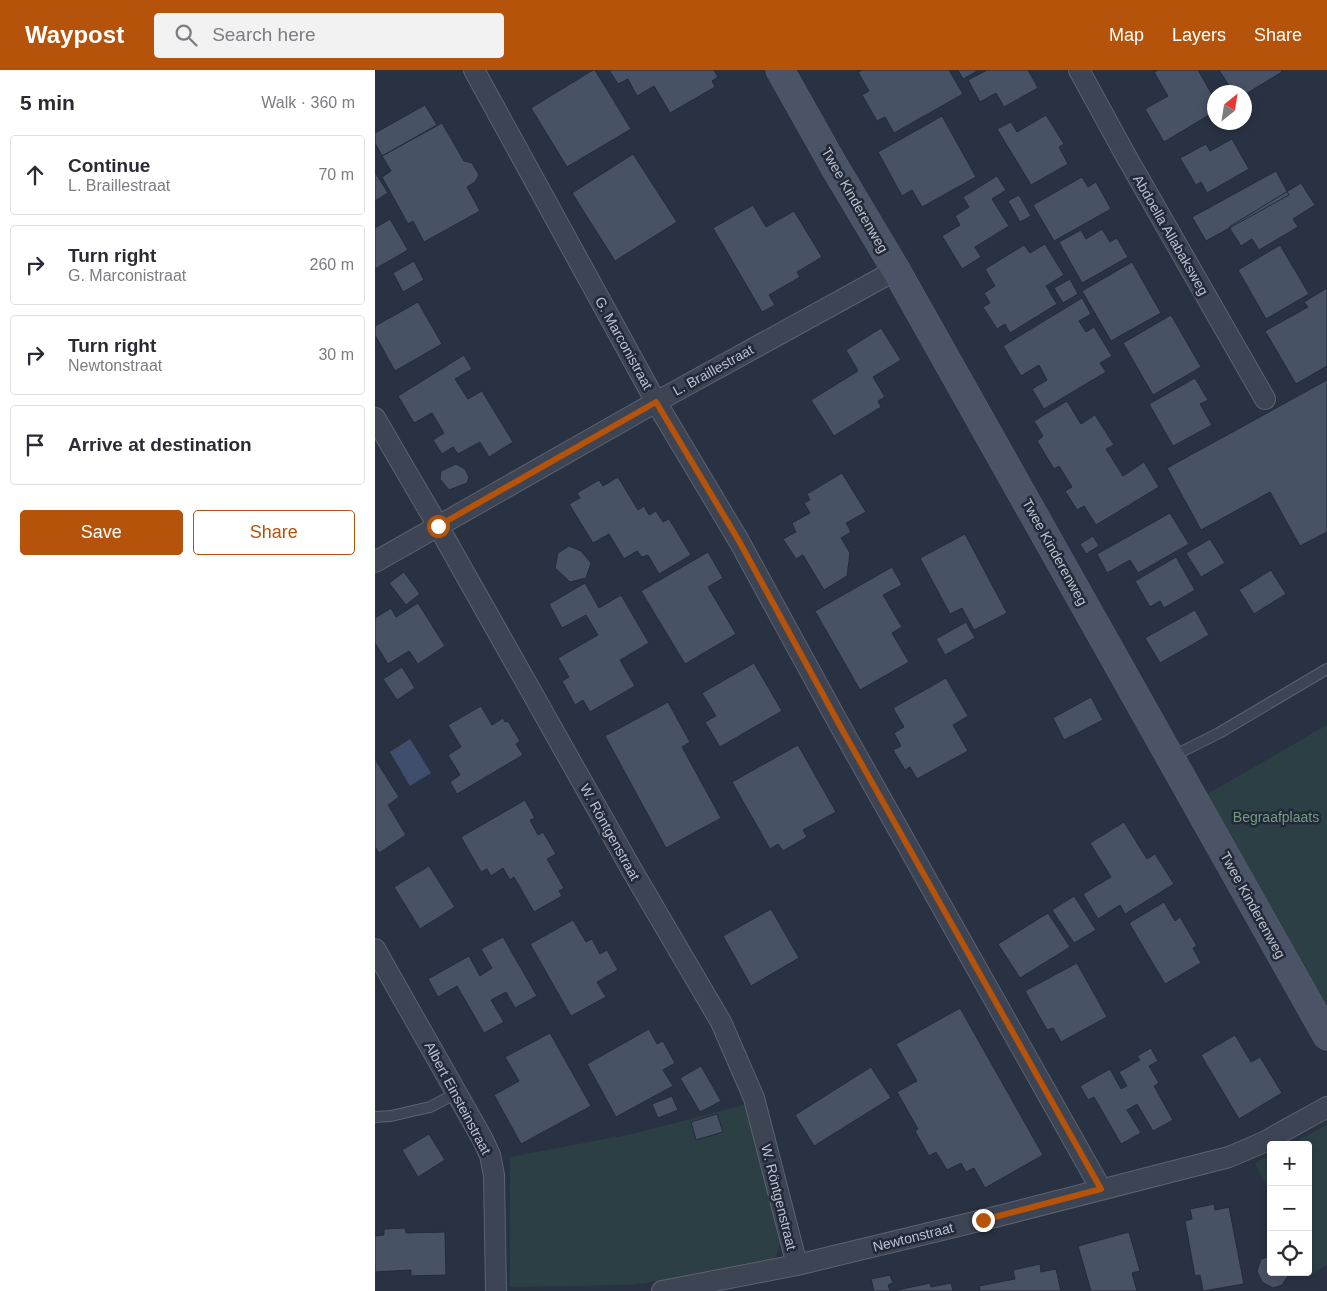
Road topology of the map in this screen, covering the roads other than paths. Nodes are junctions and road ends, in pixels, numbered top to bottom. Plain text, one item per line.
1 (475, 70) edge
2 (780, 70) edge
3 (1079, 70) edge
4 (896, 270) junction
5 (1265, 399) dead end
6 (656, 402) junction
7 (375, 418) edge
8 (438, 526) junction
9 (375, 562) edge
10 (1327, 669) edge
11 (1170, 757) junction
12 (375, 949) edge
13 (1327, 1036) edge
14 (457, 1093) junction
15 (1327, 1107) edge
16 (375, 1117) edge
17 (1101, 1189) junction
18 (797, 1265) junction
19 (496, 1291) edge
20 (662, 1291) edge

1 - 6 street, G. Marconistraat
2 - 4 street, Twee Kinderenweg
3 - 5 street, Abdoella Allabaksweg
4 - 6 street, L. Braillestraat
4 - 11 street, Twee Kinderenweg
6 - 8 street, L. Braillestraat
6 - 17 street, G. Marconistraat
7 - 8 street, W. Röntgenstraat
8 - 9 street, L. Braillestraat
8 - 18 street, W. Röntgenstraat
10 - 11 lane
11 - 13 street, Twee Kinderenweg
12 - 14 street, Albert Einsteinstraat
14 - 16 lane
14 - 19 street, Albert Einsteinstraat
15 - 17 street, Newtonstraat
17 - 18 street, Newtonstraat
18 - 20 street, Newtonstraat

